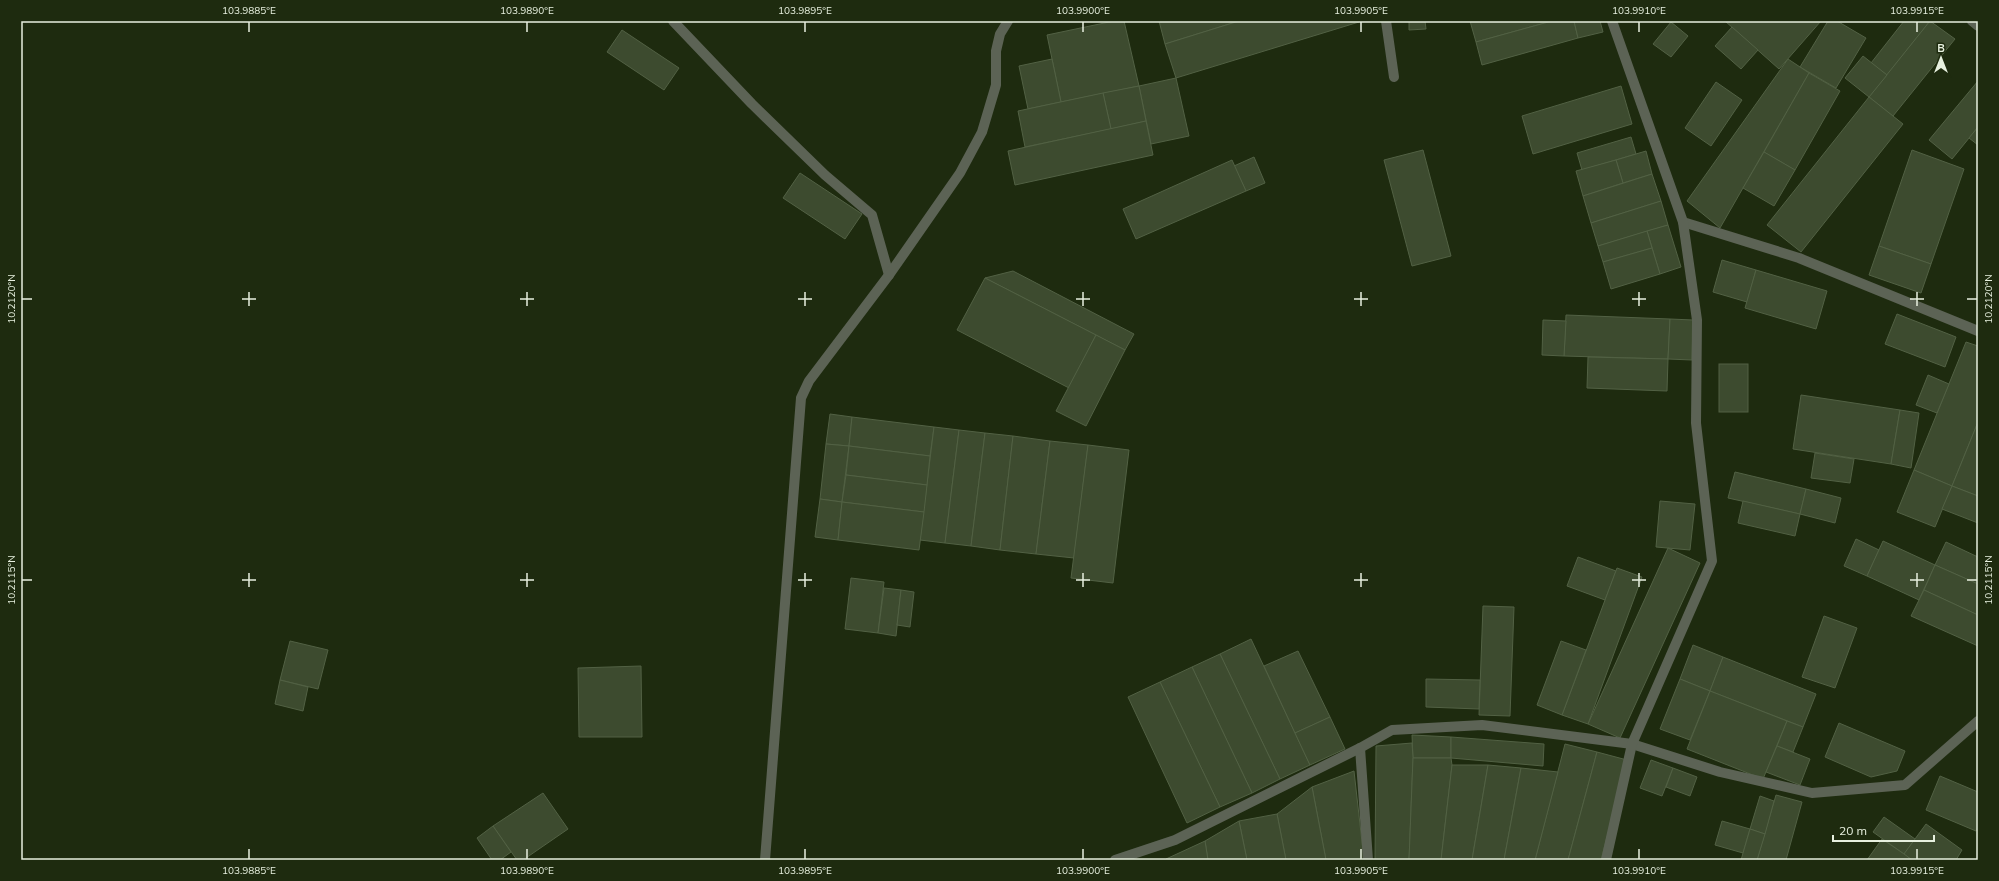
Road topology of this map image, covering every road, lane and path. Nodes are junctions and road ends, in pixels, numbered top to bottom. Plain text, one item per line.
1 (673, 21) edge
2 (1008, 21) edge
3 (1386, 21) edge
4 (1612, 21) edge
5 (1972, 21) edge
6 (1978, 26) edge
7 (1394, 77) dead end
8 (1683, 222) junction
9 (889, 275) junction
10 (1978, 331) edge
11 (1978, 722) edge
12 (1632, 744) junction
13 (1360, 748) junction
14 (765, 860) edge
15 (1115, 860) edge
16 (1368, 860) edge
17 (1606, 860) edge

1 - 9 street
2 - 9 street
3 - 7 street
4 - 8 street
5 - 6 street
8 - 10 street
8 - 12 street
9 - 14 street
11 - 12 street
12 - 13 street
12 - 17 street
13 - 15 street
13 - 16 street

